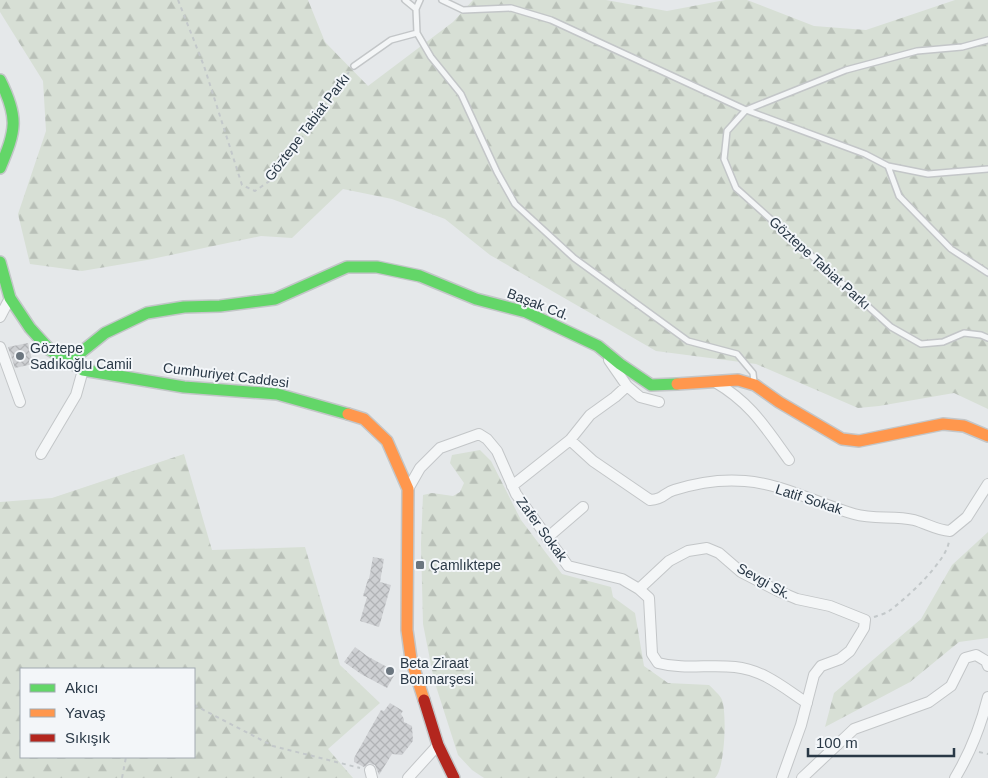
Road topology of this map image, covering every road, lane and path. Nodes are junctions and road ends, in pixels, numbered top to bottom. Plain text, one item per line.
1 (178, 0) edge
2 (405, 0) edge
3 (420, 0) edge
4 (442, 0) edge
5 (416, 9) junction
6 (417, 33) junction
7 (988, 40) edge
8 (354, 66) joint
9 (0, 80) edge
10 (746, 110) junction
11 (888, 166) junction
12 (0, 168) edge
13 (988, 169) edge
14 (0, 262) edge
15 (988, 273) edge
16 (10, 298) junction
17 (0, 317) edge
18 (988, 338) edge
19 (598, 346) junction
20 (0, 347) edge
21 (69, 362) junction
22 (83, 370) junction
23 (712, 381) junction
24 (755, 384) junction
25 (626, 386) junction
26 (20, 402) dead end
27 (659, 402) dead end
28 (988, 436) edge
29 (570, 440) junction
30 (41, 454) dead end
31 (789, 460) dead end
32 (988, 484) edge
33 (512, 486) junction
34 (408, 489) junction
35 (583, 506) dead end
36 (950, 531) junction
37 (547, 538) junction
38 (639, 589) junction
39 (865, 624) junction
40 (988, 666) edge
41 (988, 697) edge
42 (807, 703) junction
43 (195, 706) edge
44 (438, 745) junction
45 (126, 758) edge
46 (371, 774) edge
47 (122, 778) edge
48 (408, 778) edge
49 (454, 778) edge
50 (782, 778) edge
51 (802, 778) edge
52 (955, 778) edge

1 - 8 path, Göztepe Tabiat Parkı
2 - 5 lane
3 - 5 lane
4 - 10 lane
5 - 6 lane
6 - 8 lane, Göztepe Tabiat Parkı
6 - 24 lane
7 - 10 lane, Göztepe Tabiat Parkı
9 - 12 street
10 - 11 lane
10 - 18 lane, Göztepe Tabiat Parkı
11 - 13 lane
11 - 15 lane
14 - 16 street, Cumhuriyet Caddesi
16 - 17 street
16 - 21 street, Cumhuriyet Caddesi
19 - 21 street, Başak Cd.
19 - 23 street, Başak Cd.
19 - 25 street
20 - 26 street
21 - 22 street, Cumhuriyet Caddesi
22 - 30 street
22 - 34 street, Cumhuriyet Caddesi
23 - 24 street, Başak Cd.
23 - 31 street
24 - 28 street, Başak Cd.
25 - 27 street
25 - 29 street
29 - 33 street
29 - 36 street, Latif Sokak
32 - 36 street
33 - 34 street, Zafer Sokak
33 - 37 street, Zafer Sokak
34 - 44 street, Cumhuriyet Caddesi
35 - 37 street
36 - 39 path
37 - 38 street, Zafer Sokak
38 - 39 street, Sevgi Sk.
38 - 42 street
39 - 42 street
40 - 51 street
41 - 52 street
42 - 50 street
43 - 46 path
44 - 48 street
44 - 49 street, Cumhuriyet Caddesi
45 - 47 path

